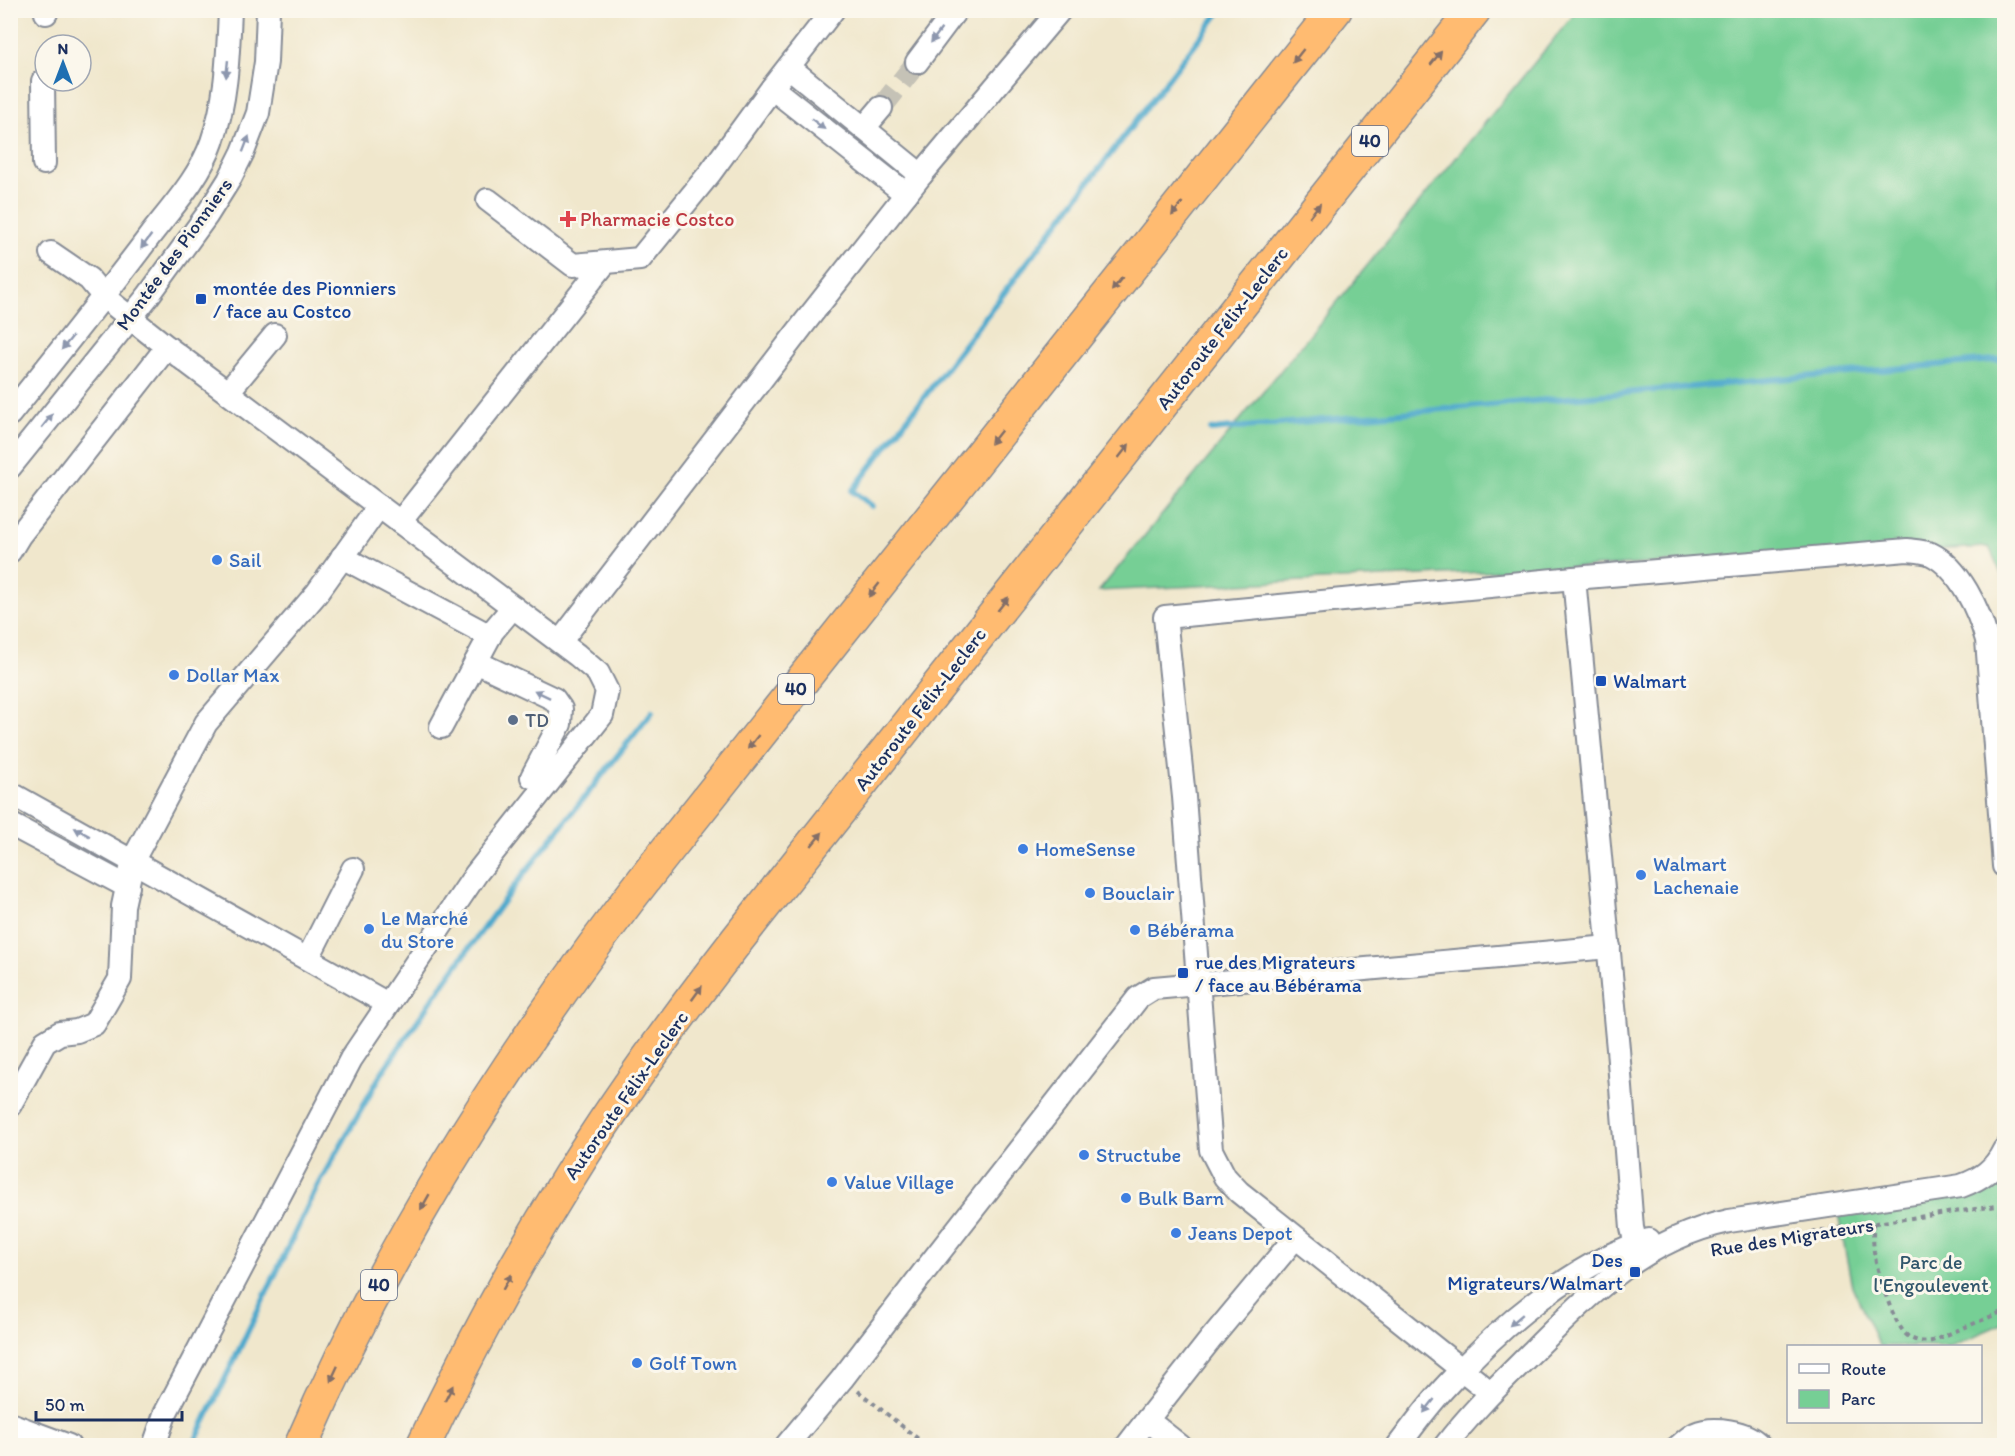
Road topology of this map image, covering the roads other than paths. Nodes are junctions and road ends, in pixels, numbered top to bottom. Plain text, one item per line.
1 (230, 10) edge
2 (268, 10) edge
3 (833, 10) edge
4 (956, 10) edge
5 (1060, 10) edge
6 (1335, 10) edge
7 (1474, 10) edge
8 (917, 62) tunnel mouth
9 (790, 68) junction
10 (772, 88) junction
11 (43, 93) edge
12 (881, 108) tunnel mouth
13 (864, 128) junction
14 (44, 163) dead end
15 (921, 175) junction
16 (906, 194) junction
17 (488, 200) dead end
18 (51, 253) dead end
19 (605, 263) junction
20 (104, 297) junction
21 (130, 318) junction
22 (275, 336) dead end
23 (167, 347) junction
24 (228, 393) junction
25 (10, 414) edge
26 (10, 467) edge
27 (379, 506) junction
28 (400, 522) junction
29 (10, 550) edge
30 (342, 557) junction
31 (1574, 578) junction
32 (513, 607) junction
33 (490, 636) junction
34 (560, 642) junction
35 (476, 662) junction
36 (441, 727) dead end
37 (532, 777) dead end
38 (10, 793) edge
39 (10, 824) edge
40 (133, 860) junction
41 (2004, 866) edge
42 (353, 869) dead end
43 (128, 887) junction
44 (1609, 946) junction
45 (308, 958) junction
46 (1199, 983) junction
47 (388, 1004) junction
48 (10, 1105) edge
49 (2004, 1150) edge
50 (1294, 1238) junction
51 (1639, 1250) junction
52 (1462, 1368) junction
53 (1490, 1392) junction
54 (1147, 1420) junction
55 (13, 1432) edge
56 (69, 1446) edge
57 (154, 1446) edge
58 (301, 1446) edge
59 (423, 1446) edge
60 (786, 1446) edge
61 (1127, 1446) edge
62 (1180, 1446) edge
63 (1398, 1446) edge
64 (1445, 1446) edge
65 (1679, 1446) edge
66 (1760, 1446) edge

1 -> 20 street, Montée des Pionniers
21 -> 2 street, Montée des Pionniers
3 - 9 street
4 -> 8 street
5 - 15 street
6 -> 58 highway, 40
59 -> 7 highway, Autoroute Félix-Leclerc / 40
9 - 10 street
9 - 13 street
10 -> 16 street
10 - 19 street
11 - 14 street
12 - 13 street
13 - 15 street
15 - 16 street
16 - 34 street
17 - 19 street
18 - 20 street
19 - 28 street
20 - 21 street
20 -> 25 street, Montée des Pionniers
21 - 23 street
26 -> 21 street, Montée des Pionniers
22 - 24 street
23 - 24 street
23 - 29 street
24 - 27 street
27 - 28 street
27 - 30 street
28 - 32 street
30 - 33 street
30 - 40 street
31 - 41 street
31 - 44 street
31 - 46 street
32 - 33 street
32 - 34 street
33 - 35 street
34 - 47 street
35 - 36 street
37 -> 35 street
40 -> 38 street
39 - 43 street
40 - 43 street
40 - 45 street
42 - 45 street
43 - 48 street
44 - 46 street
44 - 51 street
45 - 47 street
46 - 50 street
46 - 60 street
47 - 57 street
49 - 51 street, Rue des Migrateurs
50 - 52 street
50 - 54 street
51 -> 52 street, Rue des Migrateurs
51 - 53 street, Rue des Migrateurs
52 - 53 street
52 -> 63 street, Rue des Migrateurs
53 - 64 street, Rue des Migrateurs
54 - 61 street
54 - 62 street
55 - 56 street
65 - 66 street

